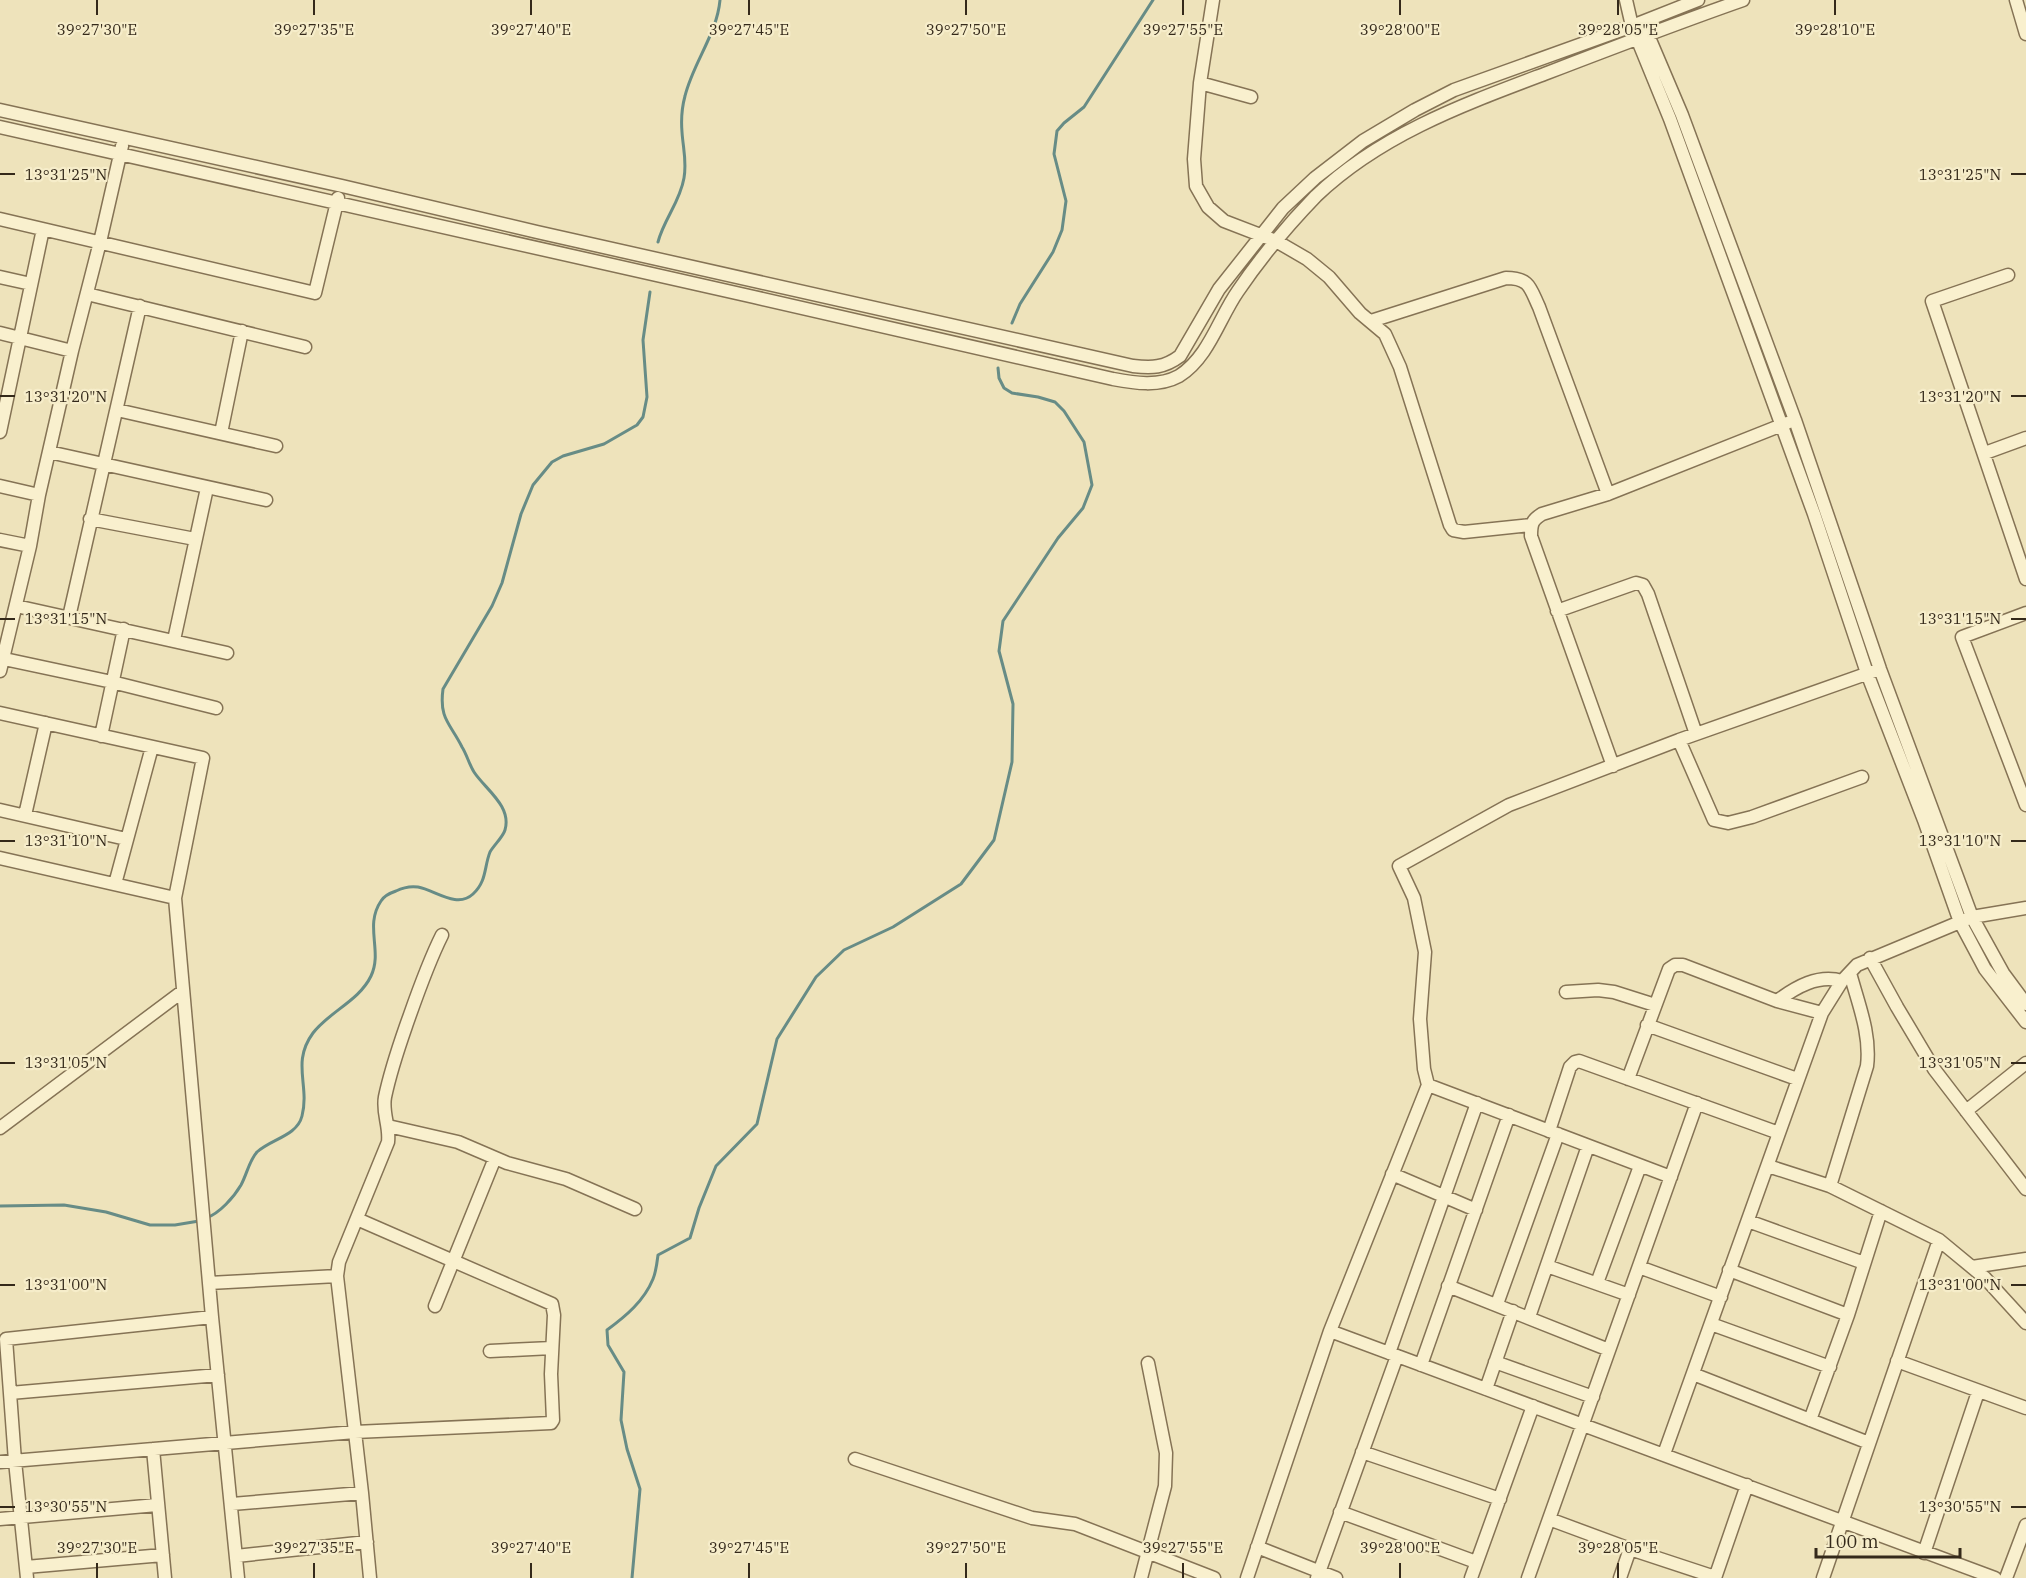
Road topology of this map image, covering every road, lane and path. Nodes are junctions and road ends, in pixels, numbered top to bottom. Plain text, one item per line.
1 (1213, 0) edge
2 (1698, 0) edge
3 (1743, 0) edge
4 (2016, 0) edge
5 (1628, 4) edge
6 (1637, 24) junction
7 (2026, 34) edge
8 (1642, 36) junction
9 (1200, 82) junction
10 (1251, 97) dead end
11 (0, 110) edge
12 (1676, 117) junction
13 (0, 128) edge
14 (124, 137) junction
15 (120, 154) junction
16 (1705, 179) junction
17 (1692, 183) junction
18 (342, 186) junction
19 (336, 203) junction
20 (0, 219) edge
21 (43, 229) junction
22 (537, 232) junction
23 (1260, 236) junction
24 (100, 242) junction
25 (1276, 242) junction
26 (534, 248) junction
27 (2008, 274) dead end
28 (1734, 275) junction
29 (0, 277) edge
30 (756, 281) junction
31 (32, 284) junction
32 (87, 294) junction
33 (754, 297) junction
34 (140, 306) junction
35 (1371, 321) junction
36 (242, 331) junction
37 (0, 333) edge
38 (21, 338) junction
39 (305, 347) dead end
40 (72, 351) junction
41 (117, 410) junction
42 (1795, 420) junction
43 (1781, 426) junction
44 (0, 431) edge
45 (220, 433) junction
46 (2026, 438) edge
47 (276, 446) dead end
48 (49, 452) junction
49 (1984, 453) junction
50 (103, 464) junction
51 (0, 486) edge
52 (207, 488) junction
53 (1608, 494) junction
54 (39, 495) junction
55 (266, 500) dead end
56 (1819, 512) junction
57 (90, 519) junction
58 (1531, 525) junction
59 (195, 539) junction
60 (0, 540) edge
61 (30, 546) junction
62 (2026, 579) edge
63 (16, 606) junction
64 (1557, 611) junction
65 (2026, 614) edge
66 (69, 617) junction
67 (124, 629) junction
68 (174, 640) junction
69 (227, 653) dead end
70 (1, 663) edge
71 (1880, 669) junction
72 (1867, 673) junction
73 (112, 682) junction
74 (216, 708) dead end
75 (0, 713) edge
76 (46, 723) junction
77 (1696, 734) junction
78 (101, 736) junction
79 (1680, 740) junction
80 (152, 747) junction
81 (1905, 753) junction
82 (1612, 765) junction
83 (1862, 777) dead end
84 (2026, 805) edge
85 (0, 810) edge
86 (25, 815) junction
87 (126, 839) junction
88 (0, 858) edge
89 (115, 884) junction
90 (175, 898) junction
91 (2026, 908) edge
92 (1966, 919) junction
93 (442, 935) dead end
94 (1870, 958) junction
95 (1846, 977) junction
96 (1998, 977) junction
97 (183, 991) junction
98 (1566, 992) dead end
99 (1777, 1002) junction
100 (2026, 1004) edge
101 (1655, 1005) junction
102 (1822, 1013) junction
103 (2026, 1022) edge
104 (1647, 1025) junction
105 (2026, 1063) edge
106 (1628, 1079) junction
107 (1797, 1079) junction
108 (1428, 1085) junction
109 (1477, 1103) junction
110 (1697, 1103) junction
111 (1966, 1111) junction
112 (1509, 1115) junction
113 (388, 1126) junction
114 (0, 1128) edge
115 (1553, 1132) junction
116 (1779, 1133) junction
117 (1588, 1146) junction
118 (495, 1158) junction
119 (1640, 1166) junction
120 (1768, 1166) junction
121 (1392, 1174) junction
122 (1671, 1178) junction
123 (1830, 1186) junction
124 (2026, 1189) edge
125 (1444, 1195) junction
126 (635, 1209) dead end
127 (1476, 1210) junction
128 (1881, 1211) junction
129 (357, 1219) junction
130 (1748, 1221) junction
131 (1939, 1240) junction
132 (2026, 1259) edge
133 (454, 1260) junction
134 (1864, 1263) junction
135 (1547, 1266) junction
136 (1639, 1267) junction
137 (1972, 1267) junction
138 (1729, 1270) junction
139 (337, 1276) junction
140 (209, 1283) junction
141 (1597, 1284) junction
142 (1448, 1286) junction
143 (1629, 1295) junction
144 (1721, 1297) junction
145 (1497, 1304) junction
146 (435, 1306) dead end
147 (1513, 1311) junction
148 (1848, 1314) junction
149 (212, 1317) junction
150 (1528, 1317) junction
151 (2026, 1323) edge
152 (1711, 1324) junction
153 (1330, 1331) junction
154 (552, 1348) junction
155 (1609, 1350) junction
156 (490, 1351) dead end
157 (1393, 1354) junction
158 (1897, 1361) junction
159 (1495, 1362) junction
160 (1148, 1363) dead end
161 (1421, 1365) junction
162 (1830, 1367) junction
163 (1693, 1374) junction
164 (218, 1375) junction
165 (1486, 1389) junction
166 (1978, 1392) junction
167 (10, 1394) junction
168 (1593, 1397) junction
169 (1533, 1406) junction
170 (2026, 1408) edge
171 (1810, 1420) junction
172 (1583, 1424) junction
173 (355, 1432) junction
174 (1869, 1443) junction
175 (226, 1444) junction
176 (153, 1449) junction
177 (1362, 1452) junction
178 (1664, 1454) junction
179 (855, 1459) dead end
180 (15, 1461) junction
181 (0, 1462) edge
182 (1747, 1485) junction
183 (362, 1493) junction
184 (1500, 1499) junction
185 (232, 1504) junction
186 (157, 1505) junction
187 (1340, 1512) junction
188 (22, 1517) junction
189 (1550, 1518) junction
190 (0, 1519) edge
191 (1843, 1520) junction
192 (2026, 1525) edge
193 (367, 1542) junction
194 (1257, 1547) junction
195 (1630, 1549) junction
196 (1924, 1552) junction
197 (1149, 1553) junction
198 (163, 1555) junction
199 (236, 1556) junction
200 (1476, 1562) junction
201 (27, 1573) edge
202 (1318, 1575) edge
203 (1715, 1577) edge
204 (165, 1578) edge
205 (238, 1578) edge
206 (370, 1578) edge
207 (1141, 1578) edge
208 (1214, 1578) edge
209 (1247, 1578) edge
210 (1336, 1578) edge
211 (1471, 1578) edge
212 (1528, 1578) edge
213 (1620, 1578) edge
214 (1823, 1578) edge
215 (1995, 1578) edge
216 (2006, 1578) edge

1 - 9 street
2 - 6 street
3 - 8 street
4 - 7 street
5 - 6 street
6 - 8 street
6 - 23 street
8 - 12 street
8 - 25 street
9 - 10 street
9 - 23 street
11 - 14 street
12 - 16 street
12 - 17 street
13 - 15 street
14 - 15 street
14 - 18 street
15 - 19 street
15 - 24 street
16 - 17 street
16 - 28 street
17 - 28 street
18 - 19 street
18 - 22 street
19 - 24 street
19 - 26 street
20 - 21 street
21 - 24 street
21 - 31 street
22 - 26 street
22 - 30 street
23 - 25 street
23 - 30 street
24 - 32 street
25 - 33 street
25 - 35 street
26 - 33 street
27 - 49 street
28 - 42 street
28 - 43 street
29 - 31 street
30 - 33 street
31 - 38 street
32 - 34 street
32 - 40 street
34 - 36 street
34 - 41 street
35 - 53 street
35 - 58 street
36 - 39 street
36 - 45 street
37 - 38 street
38 - 40 street
38 - 44 street
40 - 48 street
41 - 45 street
41 - 50 street
42 - 43 street
42 - 56 street
43 - 53 street
43 - 56 street
45 - 47 street
46 - 49 street
48 - 50 street
48 - 54 street
49 - 62 street
50 - 52 street
50 - 57 street
51 - 54 street
52 - 55 street
52 - 59 street
53 - 58 street
54 - 61 street
56 - 71 street
56 - 72 street
57 - 59 street
57 - 66 street
58 - 64 street
59 - 68 street
60 - 61 street
61 - 63 street
63 - 66 street
63 - 70 street
64 - 77 street
64 - 82 street
65 - 84 street
66 - 67 street
67 - 68 street
67 - 73 street
68 - 69 street
70 - 73 street
71 - 72 street
71 - 81 street
72 - 77 street
72 - 81 street
73 - 74 street
73 - 78 street
75 - 76 street
76 - 78 street
76 - 86 street
77 - 79 street
78 - 80 street
79 - 82 street
79 - 83 street
80 - 87 street
80 - 90 street
81 - 92 street
82 - 108 street
85 - 86 street
86 - 87 street
87 - 89 street
88 - 89 street
89 - 90 street
90 - 97 street
91 - 92 street
92 - 94 street
92 - 96 street
93 - 113 street
94 - 95 street
94 - 111 street
95 - 99 street
95 - 102 street
95 - 123 street
96 - 100 street
96 - 103 street
97 - 114 street
97 - 140 street
98 - 101 street
99 - 101 street
99 - 102 street
101 - 104 street
102 - 107 street
104 - 106 street
104 - 107 street
105 - 111 street
106 - 110 street
106 - 115 street
107 - 116 street
108 - 109 street
108 - 121 street
109 - 112 street
109 - 125 street
110 - 116 street
110 - 122 street
111 - 124 street
112 - 115 street
112 - 127 street
113 - 118 street
113 - 129 street
115 - 117 street
115 - 145 street
116 - 120 street
117 - 119 street
117 - 135 street
118 - 126 street
118 - 133 street
119 - 122 street
119 - 141 street
120 - 123 street
120 - 130 street
121 - 125 street
121 - 153 street
122 - 136 street
123 - 128 street
125 - 127 street
125 - 157 street
127 - 142 street
128 - 131 street
128 - 134 street
129 - 133 street
129 - 139 street
130 - 134 street
130 - 138 street
131 - 137 street
131 - 158 street
132 - 137 street
133 - 146 street
133 - 154 street
134 - 148 street
135 - 141 street
135 - 150 street
136 - 143 street
136 - 144 street
137 - 151 street
138 - 144 street
138 - 148 street
139 - 140 street
139 - 173 street
140 - 149 street
141 - 143 street
142 - 145 street
142 - 161 street
143 - 155 street
144 - 152 street
145 - 147 street
147 - 150 street
147 - 159 street
148 - 162 street
149 - 164 street
149 - 167 street
150 - 155 street
152 - 162 street
152 - 163 street
153 - 157 street
153 - 194 street
154 - 156 street
154 - 173 street
155 - 168 street
157 - 161 street
157 - 177 street
158 - 166 street
158 - 174 street
159 - 165 street
159 - 168 street
160 - 197 street
161 - 165 street
162 - 171 street
163 - 171 street
163 - 178 street
164 - 167 street
164 - 175 street
165 - 169 street
166 - 170 street
166 - 196 street
167 - 180 street
168 - 172 street
169 - 172 street
169 - 184 street
171 - 174 street
172 - 178 street
172 - 189 street
173 - 175 street
173 - 183 street
174 - 191 street
175 - 176 street
175 - 185 street
176 - 180 street
176 - 186 street
177 - 184 street
177 - 187 street
178 - 182 street
179 - 197 street
180 - 181 street
180 - 188 street
182 - 191 street
182 - 203 street
183 - 185 street
183 - 193 street
184 - 200 street
185 - 199 street
186 - 188 street
186 - 198 street
187 - 200 street
187 - 202 street
188 - 190 street
188 - 201 street
189 - 195 street
189 - 212 street
191 - 196 street
191 - 214 street
192 - 216 street
193 - 199 street
193 - 206 street
194 - 202 street
194 - 209 street
195 - 203 street
195 - 213 street
196 - 215 street
197 - 207 street
197 - 208 street
198 - 201 street
198 - 204 street
199 - 205 street
200 - 211 street
202 - 210 street

